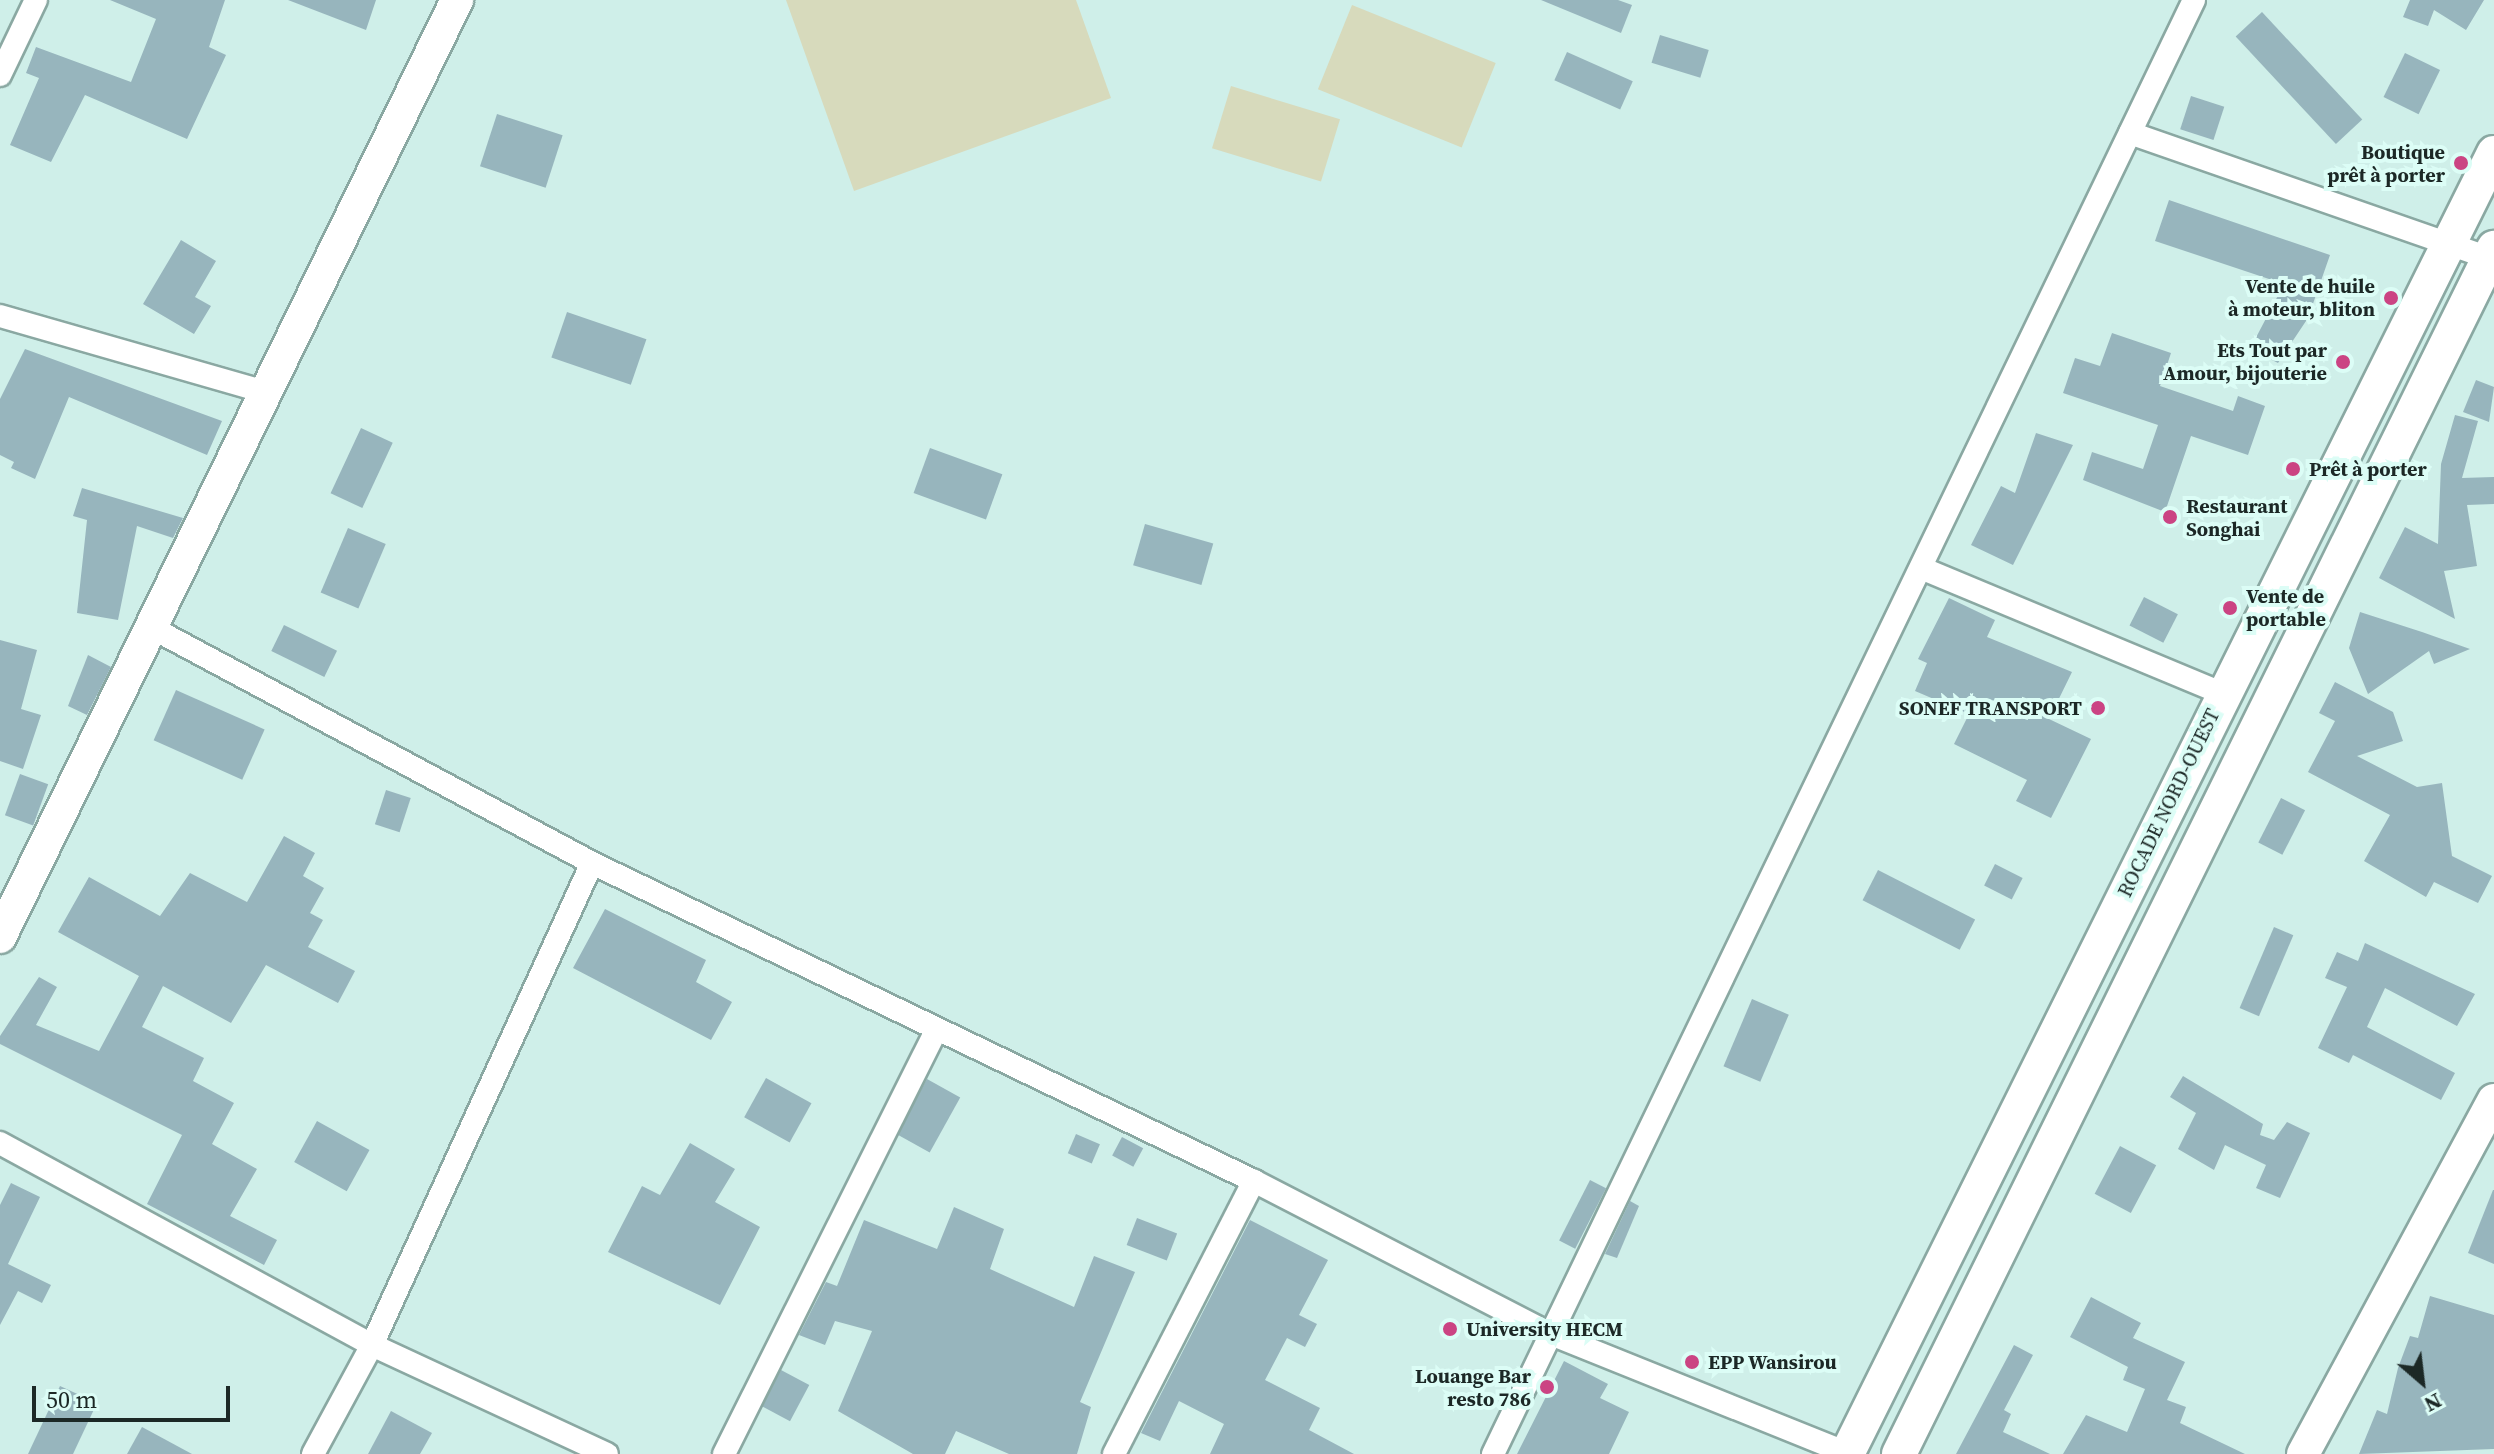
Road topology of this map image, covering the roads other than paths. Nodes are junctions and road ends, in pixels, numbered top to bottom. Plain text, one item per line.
1 (36, 0) edge
2 (457, 0) edge
3 (2194, 0) edge
4 (0, 75) edge
5 (2130, 133) junction
6 (2494, 153) edge
7 (2445, 244) junction
8 (2492, 260) edge
9 (0, 316) edge
10 (268, 393) junction
11 (1921, 568) junction
12 (154, 629) junction
13 (2223, 694) junction
14 (592, 863) junction
15 (0, 937) edge
16 (935, 1032) junction
17 (2494, 1100) edge
18 (0, 1143) edge
19 (1254, 1181) junction
20 (1551, 1334) junction
21 (372, 1345) junction
22 (313, 1454) edge
23 (607, 1454) edge
24 (724, 1454) edge
25 (1114, 1454) edge
26 (1493, 1454) edge
27 (1847, 1454) edge
28 (1899, 1454) edge
29 (2303, 1454) edge

1 - 4 street
2 - 10 street
3 - 5 street
5 - 7 street
5 - 11 street
6 - 7 main road, ROCADE NORD-OUEST
7 - 8 street
7 - 13 main road, ROCADE NORD-OUEST
8 - 28 main road
9 - 10 street
10 - 12 street
11 - 13 street
11 - 20 street
12 - 14 street
12 - 15 street
13 - 27 main road, ROCADE NORD-OUEST
14 - 16 street
14 - 21 street
16 - 19 street
16 - 24 street
17 - 29 street
18 - 21 street
19 - 20 street
19 - 25 street
20 - 26 street
20 - 27 street
21 - 22 street
21 - 23 street

